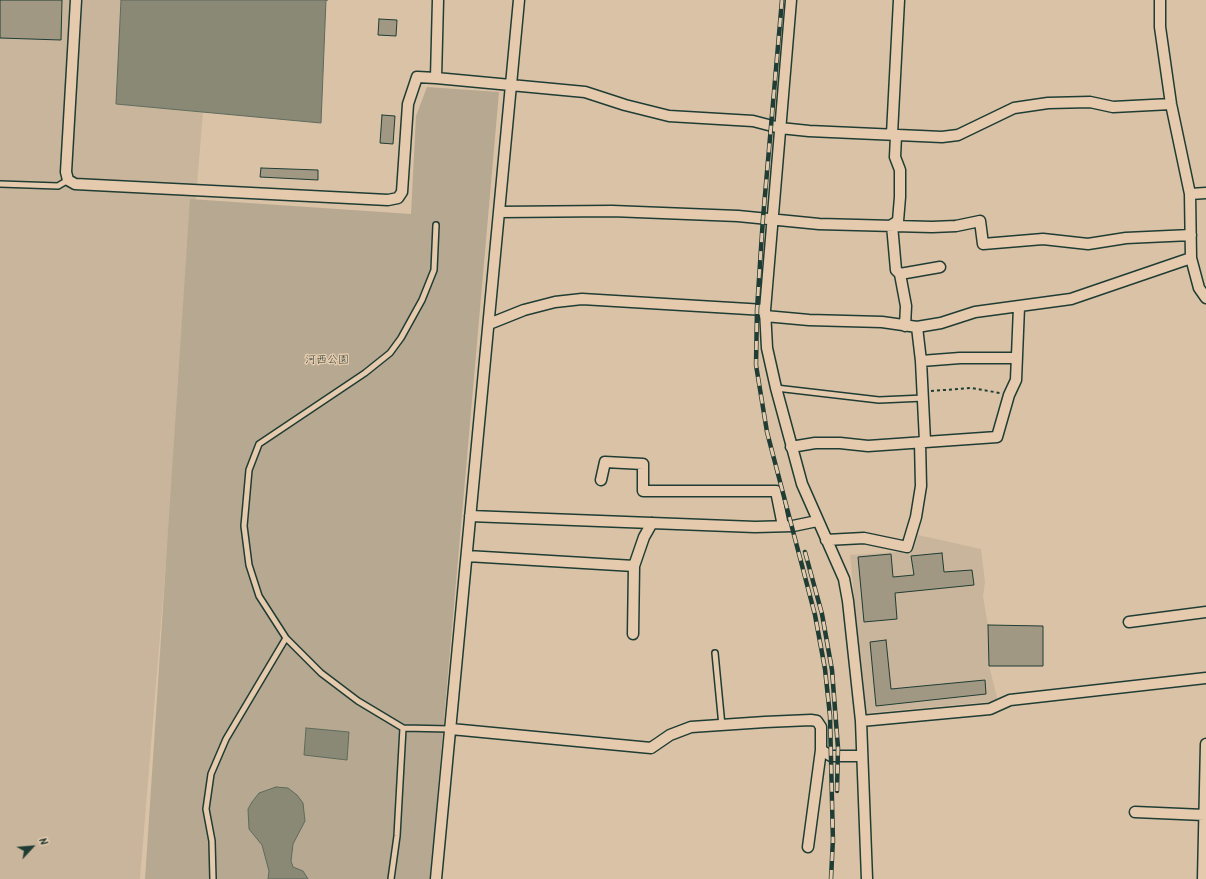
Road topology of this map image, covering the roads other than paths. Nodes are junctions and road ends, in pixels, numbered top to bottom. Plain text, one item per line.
1 (76, 0) edge
2 (438, 0) edge
3 (519, 0) edge
4 (790, 0) edge
5 (899, 0) edge
6 (1160, 0) edge
7 (436, 78) junction
8 (511, 84) junction
9 (1171, 104) junction
10 (780, 128) junction
11 (892, 134) junction
12 (68, 180) junction
13 (0, 184) edge
14 (1190, 194) junction
15 (1206, 194) edge
16 (499, 212) junction
17 (772, 220) junction
18 (436, 225) dead end
19 (892, 225) junction
20 (1191, 235) junction
21 (1191, 258) junction
22 (940, 267) dead end
23 (900, 274) junction
24 (1206, 298) edge
25 (1019, 307) junction
26 (765, 313) junction
27 (489, 324) junction
28 (905, 326) junction
29 (917, 327) junction
30 (1017, 358) junction
31 (921, 361) junction
32 (776, 388) junction
33 (923, 395) junction
34 (922, 442) junction
35 (791, 447) junction
36 (601, 480) dead end
37 (470, 516) junction
38 (817, 521) junction
39 (652, 523) junction
40 (783, 526) junction
41 (826, 540) junction
42 (467, 556) junction
43 (634, 566) junction
44 (1206, 612) edge
45 (1130, 622) dead end
46 (633, 634) dead end
47 (286, 638) junction
48 (715, 653) dead end
49 (1206, 678) edge
50 (861, 721) junction
51 (722, 726) junction
52 (402, 728) junction
53 (451, 729) junction
54 (1206, 744) edge
55 (821, 750) junction
56 (862, 756) junction
57 (1135, 812) dead end
58 (1204, 815) junction
59 (1205, 840) edge
60 (808, 847) dead end
61 (213, 879) edge
62 (391, 879) edge
63 (436, 879) edge
64 (867, 879) edge
65 (1203, 879) edge

1 - 12 street
2 - 7 street
3 - 8 street
4 - 10 street
5 - 11 street
6 - 9 street
7 - 8 street
7 - 12 street
8 - 10 street
8 - 16 street
9 - 11 street
9 - 14 street
10 - 11 street
10 - 17 street
11 - 19 street
12 - 13 lane
14 - 15 street
14 - 20 street
16 - 17 street
16 - 27 street
17 - 19 street
17 - 26 street
18 - 47 lane
19 - 20 street
19 - 23 street
20 - 21 street
21 - 24 street
21 - 25 street
22 - 23 street
23 - 28 street
25 - 29 street
25 - 30 street
26 - 27 street
26 - 28 street
26 - 32 street
27 - 37 street
28 - 29 street
29 - 31 street
30 - 31 street
30 - 34 street
31 - 33 street
32 - 33 lane
32 - 35 street
33 - 34 street
34 - 35 street
34 - 41 street
35 - 38 street
36 - 40 street
37 - 39 street
37 - 42 street
38 - 40 street
38 - 41 street
39 - 40 street
39 - 43 street
41 - 50 street
42 - 43 street
42 - 53 street
43 - 46 street
44 - 45 street
47 - 52 lane
47 - 61 lane
48 - 51 lane
49 - 50 street
50 - 56 street
51 - 53 street
51 - 55 street
52 - 53 lane
52 - 62 lane
53 - 63 street
54 - 58 street
55 - 56 street
55 - 60 street
56 - 64 street
57 - 58 street
58 - 59 street
59 - 65 street

